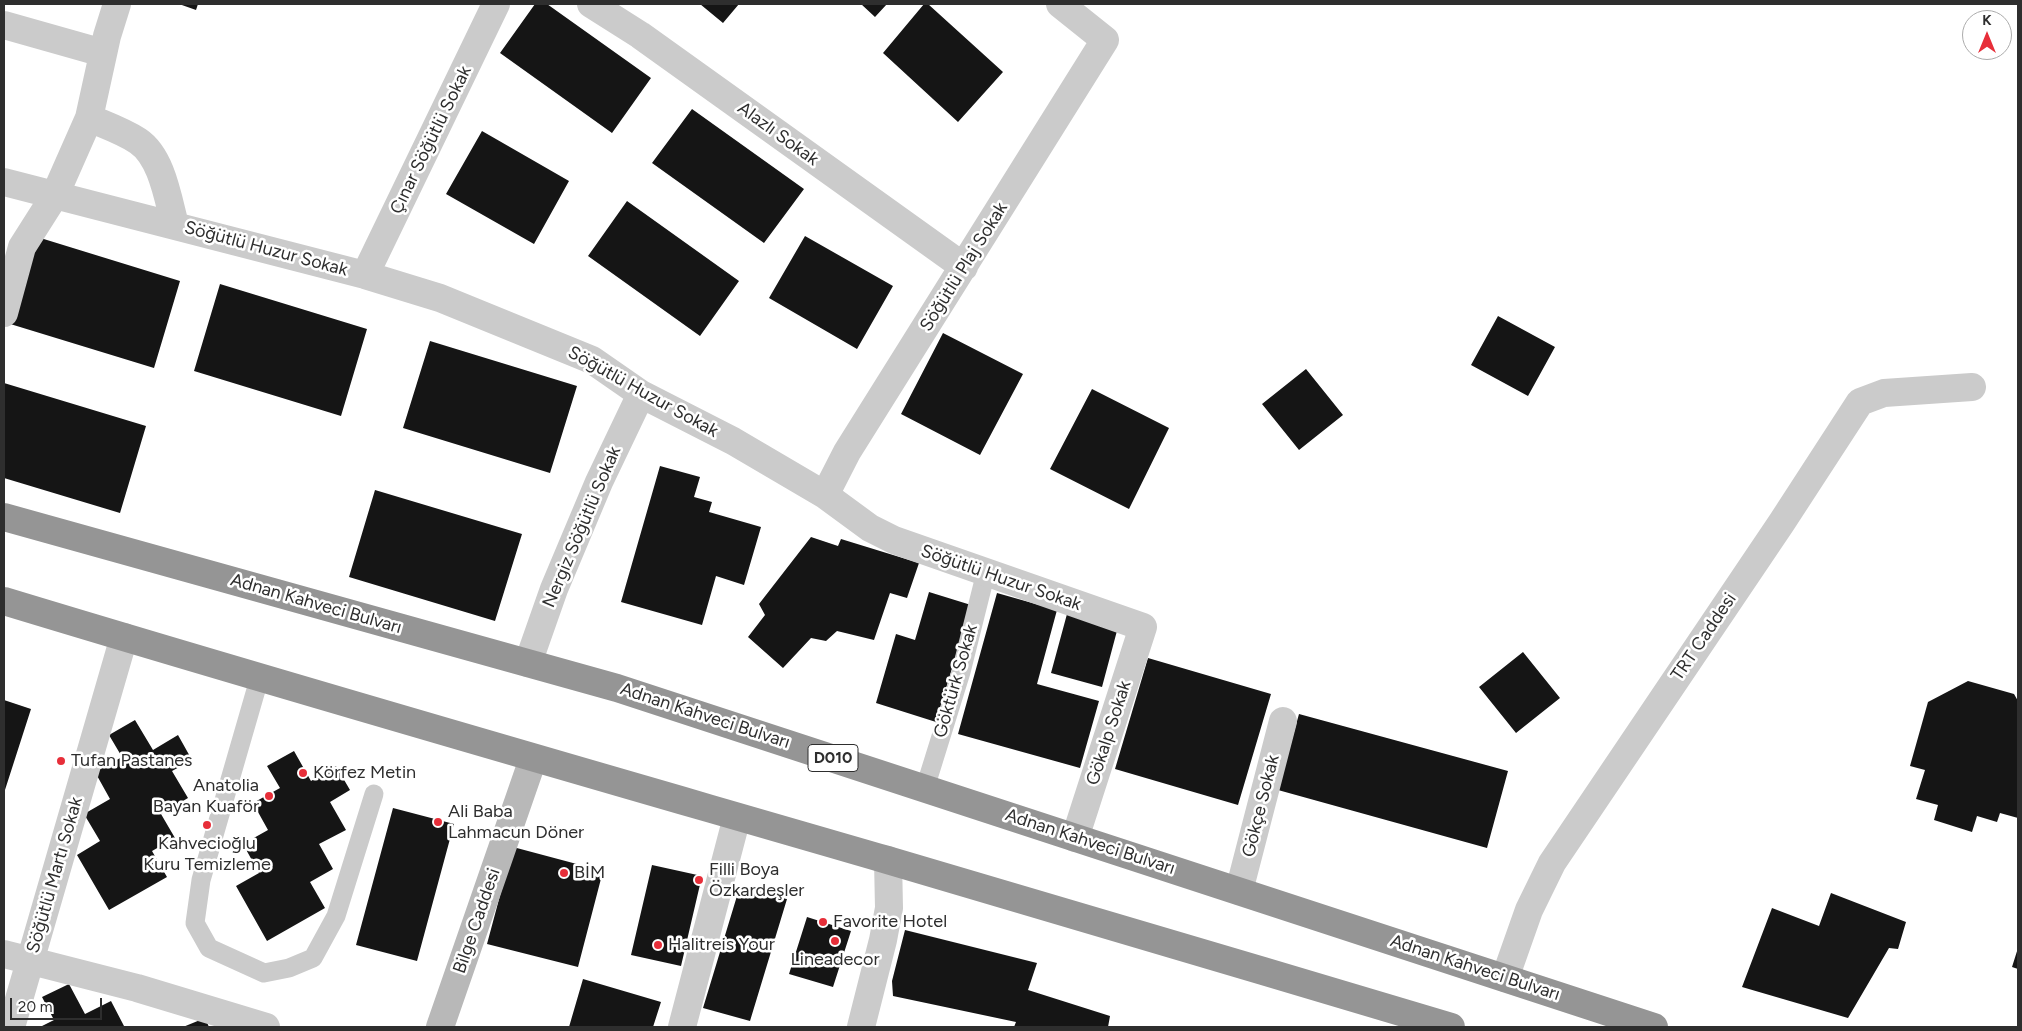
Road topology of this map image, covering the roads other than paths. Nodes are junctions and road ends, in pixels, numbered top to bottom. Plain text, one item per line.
1 (118, 4) edge
2 (496, 4) edge
3 (591, 4) edge
4 (1060, 4) edge
5 (4, 25) edge
6 (103, 53) junction
7 (89, 118) junction
8 (4, 182) edge
9 (55, 195) junction
10 (175, 225) junction
11 (964, 267) junction
12 (365, 275) junction
13 (4, 313) edge
14 (1972, 387) dead end
15 (641, 394) junction
16 (825, 495) junction
17 (4, 517) edge
18 (986, 572) junction
19 (4, 601) edge
20 (1143, 627) joint
21 (124, 637) junction
22 (528, 663) junction
23 (260, 676) junction
24 (1283, 721) dead end
25 (533, 758) junction
26 (925, 788) junction
27 (374, 794) dead end
28 (737, 817) junction
29 (1075, 838) junction
30 (888, 860) junction
31 (1239, 891) junction
32 (4, 954) edge
33 (30, 961) junction
34 (1505, 978) junction
35 (11, 1027) edge
36 (266, 1027) edge
37 (440, 1027) edge
38 (682, 1027) edge
39 (862, 1027) edge
40 (1451, 1027) edge
41 (1654, 1027) edge

1 - 6 street
2 - 12 street, Çınar Söğütlü Sokak
3 - 11 street, Alazlı Sokak
4 - 11 street, Söğütlü Plaj Sokak
5 - 6 street
6 - 7 street
7 - 9 street
7 - 10 street
8 - 9 street, Söğütlü Huzur Sokak
9 - 10 street, Söğütlü Huzur Sokak
9 - 13 street
10 - 12 street, Söğütlü Huzur Sokak
11 - 16 street, Söğütlü Plaj Sokak
12 - 15 street, Söğütlü Huzur Sokak
14 - 34 street, TRT Caddesi
15 - 16 street, Söğütlü Huzur Sokak
15 - 22 street, Nergiz Söğütlü Sokak
16 - 18 street, Söğütlü Huzur Sokak
17 - 22 highway, Adnan Kahveci Bulvarı / D010
18 - 20 street, Söğütlü Huzur Sokak
18 - 26 lane, Göktürk Sokak
19 - 21 highway
20 - 29 street, Gökalp Sokak
21 - 23 highway
21 - 33 street, Söğütlü Martı Sokak
22 - 26 highway, Adnan Kahveci Bulvarı / D010
23 - 25 highway
23 - 27 lane
24 - 31 street, Gökçe Sokak
25 - 28 highway
25 - 37 street, Bilge Caddesi
26 - 29 highway, Adnan Kahveci Bulvarı / D010
28 - 30 highway
28 - 38 street
29 - 31 highway, Adnan Kahveci Bulvarı / D010
30 - 39 street
30 - 40 highway
31 - 34 highway, Adnan Kahveci Bulvarı / D010
32 - 33 street
33 - 35 street, Söğütlü Martı Sokak
33 - 36 street
34 - 41 highway, Adnan Kahveci Bulvarı / D010

